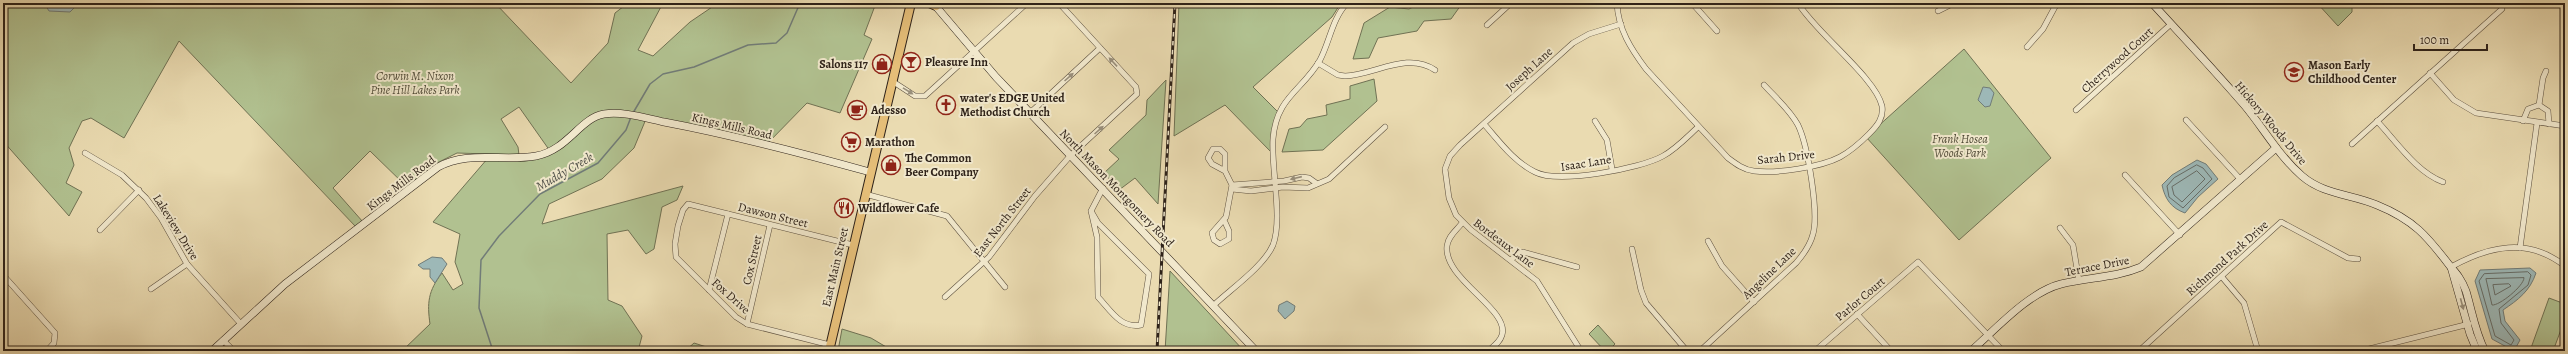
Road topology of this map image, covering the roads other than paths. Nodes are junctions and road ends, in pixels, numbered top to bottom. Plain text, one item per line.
1 (1027, 3) edge
2 (1059, 3) edge
3 (1347, 3) edge
4 (1511, 3) edge
5 (1617, 3) edge
6 (1692, 3) edge
7 (1798, 3) edge
8 (1954, 3) edge
9 (2057, 3) edge
10 (2152, 3) edge
11 (912, 4) edge
12 (933, 4) edge
13 (2502, 9) dead end
14 (1938, 10) dead end
15 (1621, 24) junction
16 (2171, 24) junction
17 (1488, 25) dead end
18 (1717, 30) dead end
19 (2027, 47) dead end
20 (1100, 48) junction
21 (974, 52) junction
22 (1318, 63) junction
23 (1435, 70) dead end
24 (2546, 71) dead end
25 (2430, 73) junction
26 (892, 81) junction
27 (1764, 85) dead end
28 (2539, 105) junction
29 (2076, 110) dead end
30 (1030, 113) junction
31 (2186, 120) dead end
32 (1595, 121) dead end
33 (2377, 121) junction
34 (2523, 121) junction
35 (2537, 123) junction
36 (1484, 124) junction
37 (2549, 124) junction
38 (2565, 126) edge
39 (1385, 127) dead end
40 (1698, 127) junction
41 (2352, 144) dead end
42 (1460, 145) joint
43 (2276, 148) junction
44 (84, 153) dead end
45 (1070, 156) junction
46 (1808, 166) junction
47 (1612, 169) junction
48 (870, 172) junction
49 (1225, 172) junction
50 (2126, 175) dead end
51 (2241, 180) junction
52 (2443, 182) dead end
53 (1316, 183) junction
54 (1274, 185) junction
55 (1232, 187) junction
56 (1103, 188) junction
57 (139, 190) junction
58 (865, 194) junction
59 (1091, 211) junction
60 (728, 214) junction
61 (1224, 220) junction
62 (1462, 223) junction
63 (770, 225) junction
64 (2060, 228) dead end
65 (100, 230) dead end
66 (2180, 235) junction
67 (1708, 241) dead end
68 (853, 245) junction
69 (2520, 248) junction
70 (1632, 249) dead end
71 (676, 257) joint
72 (2358, 259) dead end
73 (1511, 260) junction
74 (985, 262) junction
75 (187, 264) junction
76 (2565, 266) edge
77 (1578, 267) dead end
78 (2451, 267) junction
79 (3, 275) edge
80 (2222, 277) junction
81 (2079, 281) junction
82 (1005, 287) dead end
83 (151, 289) dead end
84 (709, 290) junction
85 (945, 297) dead end
86 (1754, 302) junction
87 (1214, 305) junction
88 (1857, 314) junction
89 (2471, 323) junction
90 (241, 324) junction
91 (747, 324) junction
92 (1989, 335) junction
93 (223, 340) junction
94 (829, 348) edge
95 (47, 351) edge
96 (212, 351) edge
97 (234, 351) edge
98 (1256, 351) edge
99 (1488, 351) edge
100 (1580, 351) edge
101 (1686, 351) edge
102 (1700, 351) edge
103 (1815, 351) edge
104 (1891, 351) edge
105 (1971, 351) edge
106 (2003, 351) edge
107 (2140, 351) edge
108 (2258, 351) edge
109 (2361, 351) edge
110 (2477, 351) edge
111 (2485, 351) edge

1 - 21 street
2 - 20 street
3 - 22 street
4 - 17 street
5 - 15 street, Sarah Drive
6 - 18 street
7 - 46 street, Sarah Drive
8 - 14 street
9 - 19 street
10 - 16 street, Hickory Woods Drive
11 - 26 main road, East Main Street
12 - 21 street, North Mason Montgomery Road
13 - 25 street
15 - 36 street, Joseph Lane
15 - 40 street, Sarah Drive
16 - 29 street, Cherrywood Court
16 - 43 street, Hickory Woods Drive
30 -> 20 street
45 -> 20 street, East North Street
26 -> 21 street
21 - 30 street, North Mason Montgomery Road
22 - 23 street
22 - 54 street
24 - 28 street
25 - 33 street
25 - 34 street
26 - 48 main road, East Main Street
27 - 46 street, Angeline Lane
28 - 34 street
28 - 37 street
30 - 45 street, North Mason Montgomery Road
31 - 51 street
32 - 47 street
33 - 41 street
33 - 52 street
34 - 35 street
35 - 37 street
35 - 69 street
36 - 42 street, Joseph Lane
36 - 47 street, Isaac Lane
37 - 38 street
39 - 53 street
40 - 46 street, Sarah Drive
40 - 47 street, Isaac Lane
42 - 62 street, Bordeaux Lane
43 - 51 street, Terrace Drive
43 - 78 street, Hickory Woods Drive
44 - 57 street, Lakeview Drive
45 - 56 street, North Mason Montgomery Road
45 - 74 street, East North Street
46 - 86 street, Angeline Lane
48 - 58 main road, East Main Street
48 - 90 street, Kings Mills Road
49 - 49 street
49 - 55 street
50 - 66 street
51 - 66 street, Terrace Drive
53 - 54 street
53 -> 54 street
54 - 55 street
54 - 87 street
55 - 61 street
56 - 59 street
56 - 87 street, North Mason Montgomery Road
57 - 65 street
57 - 75 street, Lakeview Drive
58 - 68 main road, East Main Street
58 - 74 street
59 - 59 street
60 - 63 street, Dawson Street
60 - 71 street, Dawson Street
60 - 84 street
61 - 61 street
62 - 73 street, Bordeaux Lane
62 - 99 street
63 - 68 street, Dawson Street
63 - 91 street, Cox Street
64 - 81 street
66 - 81 street, Terrace Drive
67 - 86 street
68 - 94 main road, East Main Street
69 - 76 street
69 - 78 street
70 - 101 street
71 - 84 street, Fox Drive
72 - 80 street, Richmond Park Drive
73 - 77 street
73 - 100 street, Bordeaux Lane
74 - 82 street
74 - 85 street, East North Street
75 - 83 street
75 - 90 street, Lakeview Drive
78 - 89 street, Hickory Woods Drive
79 - 95 street
80 - 107 street, Richmond Park Drive
80 - 108 street
81 - 92 street, Terrace Drive
84 - 91 street, Fox Drive
86 - 102 street, Angeline Lane
87 - 98 street, North Mason Montgomery Road
88 - 92 street, Parlor Court
88 - 103 street, Parlor Court
88 - 104 street
89 - 109 street
89 - 110 street, Hickory Woods Drive
89 - 111 street, Hickory Woods Drive
90 - 93 street, Kings Mills Road
91 - 94 street, Fox Drive
92 - 105 street, Terrace Drive
92 - 106 street
93 - 96 street, Kings Mills Road
93 - 97 street

